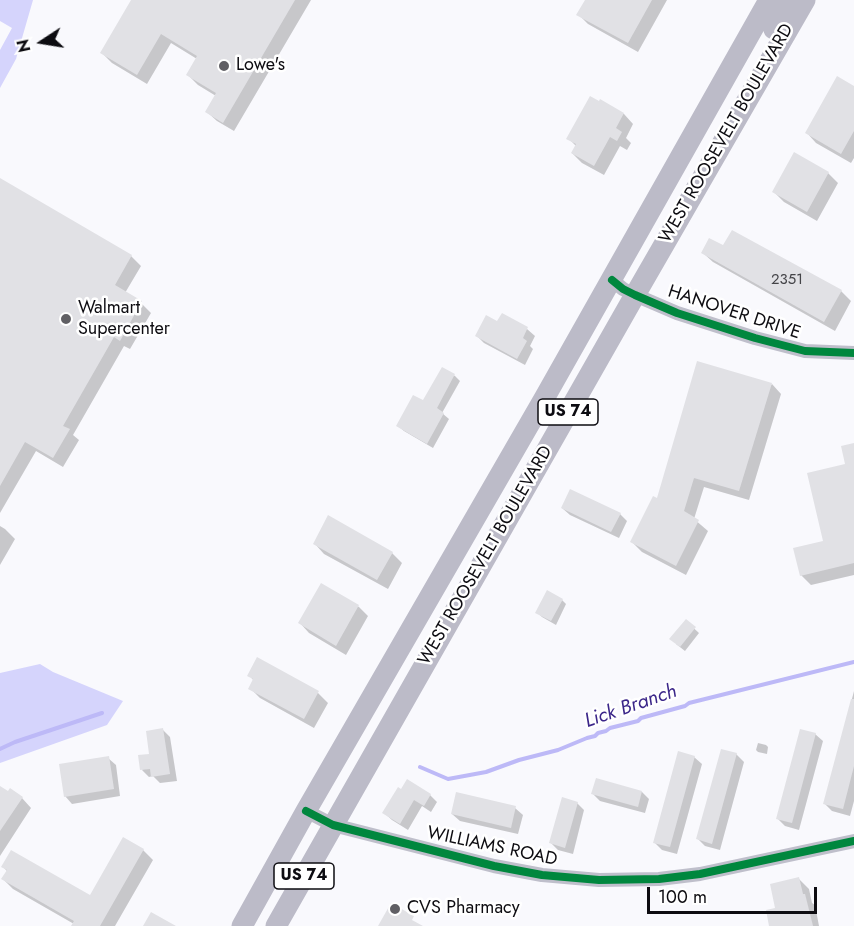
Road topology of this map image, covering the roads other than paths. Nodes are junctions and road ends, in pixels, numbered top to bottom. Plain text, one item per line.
1 (769, 0) edge
2 (785, 0) edge
3 (806, 0) edge
4 (784, 35) junction
5 (612, 280) junction
6 (634, 295) junction
7 (854, 354) edge
8 (306, 810) junction
9 (333, 825) junction
10 (854, 841) edge
11 (243, 926) edge
12 (276, 926) edge

1 - 5 highway, WEST ROOSEVELT BOULEVARD / US 74
2 - 4 highway
3 - 4 highway, WEST ROOSEVELT BOULEVARD / US 74
4 - 6 highway, WEST ROOSEVELT BOULEVARD / US 74
5 - 6 street, HANOVER DRIVE
5 - 8 highway, WEST ROOSEVELT BOULEVARD / US 74
6 - 7 street, HANOVER DRIVE
6 - 9 highway, WEST ROOSEVELT BOULEVARD / US 74
8 - 9 street, WILLIAMS ROAD
8 - 11 highway, WEST ROOSEVELT BOULEVARD / US 74
9 - 10 street, WILLIAMS ROAD
9 - 12 highway, WEST ROOSEVELT BOULEVARD / US 74

